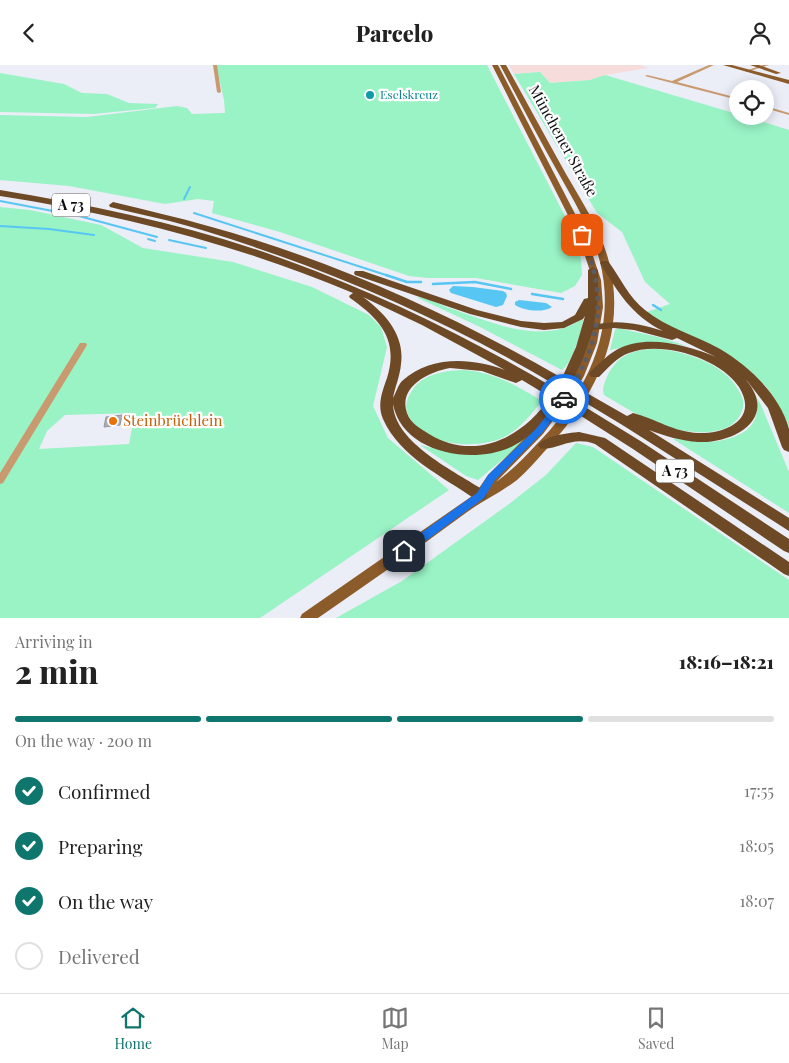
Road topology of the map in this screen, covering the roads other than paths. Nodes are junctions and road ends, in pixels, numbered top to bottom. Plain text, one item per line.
1 (215, 65) edge
2 (495, 65) edge
3 (503, 65) edge
4 (712, 65) edge
5 (726, 65) edge
6 (753, 65) edge
7 (767, 65) edge
8 (760, 67) junction
9 (747, 71) junction
10 (647, 76) dead end
11 (789, 76) edge
12 (674, 82) junction
13 (789, 82) edge
14 (219, 92) dead end
15 (729, 97) edge
16 (774, 110) edge
17 (789, 114) edge
18 (0, 186) edge
19 (0, 193) edge
20 (175, 224) junction
21 (268, 247) junction
22 (605, 263) junction
23 (593, 269) joint
24 (329, 280) junction
25 (592, 306) junction
26 (640, 312) joint
27 (610, 325) junction
28 (596, 328) junction
29 (83, 345) dead end
30 (707, 348) junction
31 (575, 374) junction
32 (593, 377) junction
33 (596, 402) junction
34 (555, 404) junction
35 (545, 445) junction
36 (789, 447) edge
37 (0, 481) edge
38 (480, 495) junction
39 (789, 525) edge
40 (789, 547) edge
41 (789, 570) edge
42 (307, 618) edge

1 - 14 street
2 - 23 main road, Münchener Straße
3 - 22 main road, Münchener Straße
4 - 12 street
5 - 9 main road
6 - 8 main road
7 - 8 street
8 - 9 street
8 - 11 main road
9 - 13 main road
10 - 12 street
12 - 15 street
16 - 17 street
18 - 20 highway, A 73
19 - 20 highway, A 73
20 - 21 highway, A 73
20 - 24 highway, A 73
21 - 25 highway
21 - 33 highway, A 73
22 - 26 highway
22 - 27 main road, Münchener Straße
23 - 25 highway
24 - 34 highway, A 73
24 - 38 highway
25 - 28 main road
25 - 31 highway
26 - 30 highway
27 - 28 highway
27 - 30 highway
27 - 32 main road, Münchener Straße
28 - 31 main road
29 - 37 street
30 - 36 highway
31 - 34 highway
32 - 33 highway
32 - 35 main road, Münchener Straße
33 - 39 highway, A 73
34 - 34 highway
34 - 38 main road
34 - 40 highway, A 73
35 - 38 main road, Münchener Straße
35 - 41 highway
38 - 42 main road

